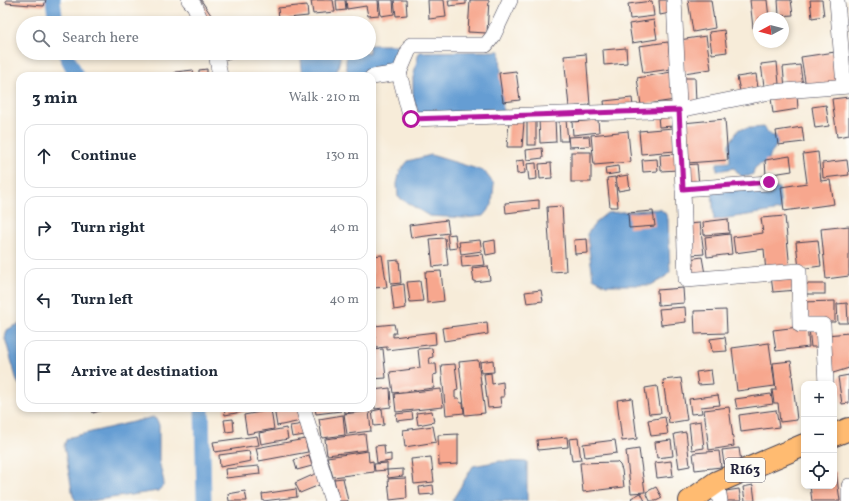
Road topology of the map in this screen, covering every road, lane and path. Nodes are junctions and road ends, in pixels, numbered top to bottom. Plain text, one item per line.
1 (189, 0) edge
2 (510, 0) edge
3 (674, 0) edge
4 (837, 0) edge
5 (199, 16) edge
6 (217, 60) edge
7 (219, 72) edge
8 (399, 73) junction
9 (376, 76) edge
10 (846, 86) edge
11 (679, 110) junction
12 (769, 182) dead end
13 (683, 189) junction
14 (826, 381) edge
15 (304, 412) edge
16 (849, 429) edge
17 (837, 433) edge
18 (801, 447) edge
19 (849, 486) edge
20 (719, 491) edge
21 (332, 501) edge
22 (690, 501) edge
23 (849, 501) edge

1 - 5 street
2 - 8 street
3 - 11 street
4 - 10 street
6 - 7 street
8 - 9 street
8 - 11 street
10 - 11 street
11 - 13 street
12 - 13 street
13 - 14 street
15 - 21 street
16 - 17 main road
18 - 20 main road, R163
19 - 23 street
20 - 22 main road, R163

